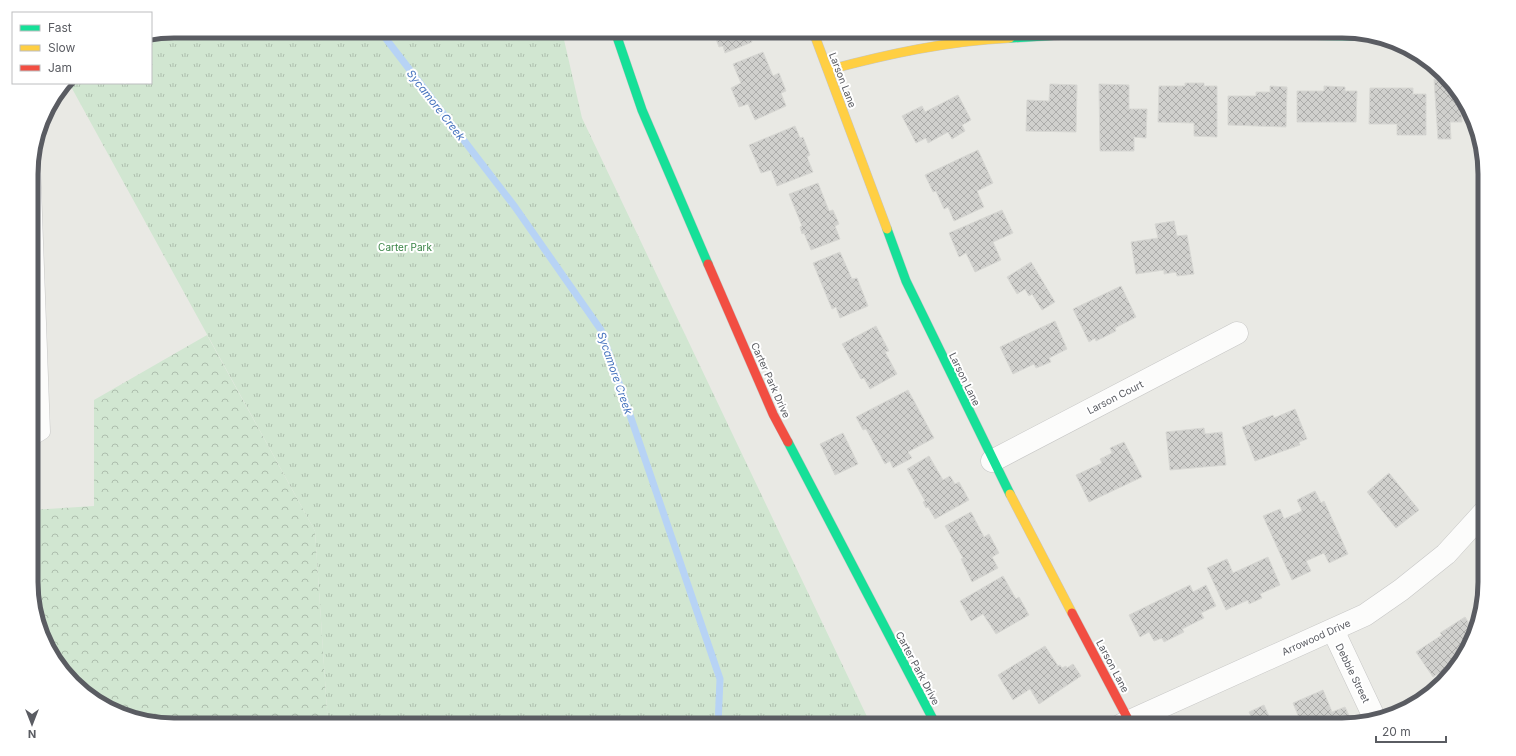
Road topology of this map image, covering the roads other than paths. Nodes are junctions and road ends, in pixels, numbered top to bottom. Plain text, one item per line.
1 (616, 38) edge
2 (816, 38) edge
3 (1005, 38) edge
4 (828, 70) junction
5 (38, 296) edge
6 (1237, 333) dead end
7 (38, 435) edge
8 (992, 460) junction
9 (1478, 519) edge
10 (1333, 630) junction
11 (1373, 714) edge
12 (932, 718) edge
13 (1122, 718) edge
14 (1136, 718) edge

1 - 12 street, Carter Park Drive
2 - 4 street, Larson Lane
3 - 4 street
4 - 8 street, Larson Lane
5 - 7 lane
6 - 8 street, Larson Court
8 - 13 street, Larson Lane
9 - 10 street, Arrowood Drive
10 - 11 street, Debbie Street
10 - 14 street, Arrowood Drive

